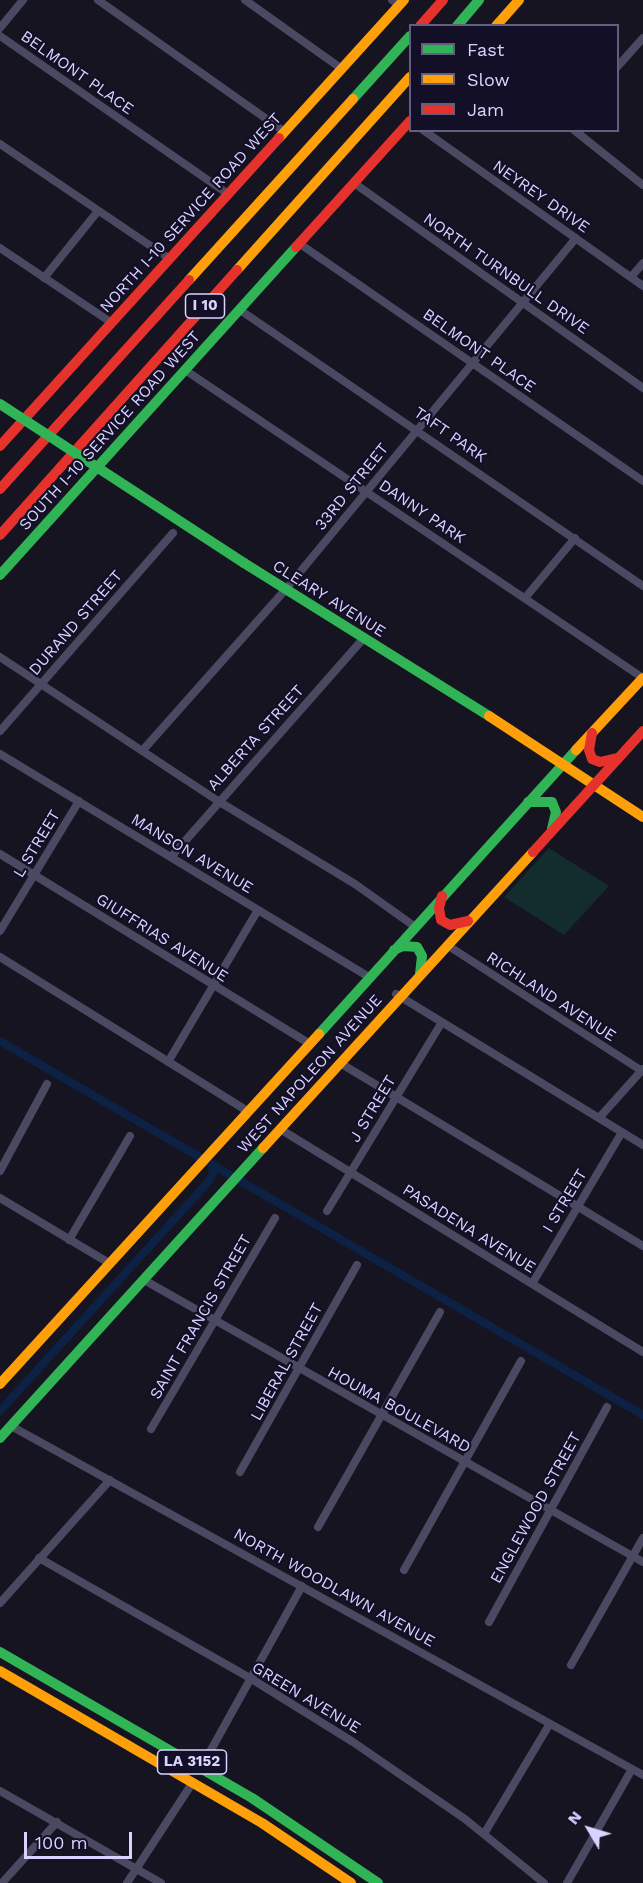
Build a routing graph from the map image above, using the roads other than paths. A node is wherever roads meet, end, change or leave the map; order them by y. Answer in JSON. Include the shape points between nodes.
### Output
{"nodes":[{"id":1,"x":23,"y":0,"type":"edge"},
{"id":2,"x":98,"y":0,"type":"edge"},
{"id":3,"x":245,"y":0,"type":"edge"},
{"id":4,"x":443,"y":0,"type":"edge"},
{"id":5,"x":479,"y":0,"type":"edge"},
{"id":6,"x":519,"y":0,"type":"edge"},
{"id":7,"x":398,"y":2,"type":"edge"},
{"id":8,"x":422,"y":24,"type":"edge"},
{"id":9,"x":459,"y":24,"type":"edge"},
{"id":10,"x":498,"y":24,"type":"edge"},
{"id":11,"x":0,"y":28,"type":"edge"},
{"id":12,"x":0,"y":36,"type":"edge"},
{"id":13,"x":409,"y":38,"type":"edge"},
{"id":14,"x":643,"y":38,"type":"edge"},
{"id":15,"x":619,"y":65,"type":"edge"},
{"id":16,"x":342,"y":69,"type":"junction"},
{"id":17,"x":409,"y":79,"type":"edge"},
{"id":18,"x":409,"y":123,"type":"edge"},
{"id":19,"x":285,"y":132,"type":"junction"},
{"id":20,"x":426,"y":132,"type":"edge"},
{"id":21,"x":577,"y":132,"type":"edge"},
{"id":22,"x":0,"y":144,"type":"edge"},
{"id":23,"x":354,"y":183,"type":"junction"},
{"id":24,"x":643,"y":185,"type":"edge"},
{"id":25,"x":228,"y":194,"type":"junction"},
{"id":26,"x":98,"y":211,"type":"junction"},
{"id":27,"x":576,"y":237,"type":"junction"},
{"id":28,"x":300,"y":244,"type":"junction"},
{"id":29,"x":0,"y":248,"type":"edge"},
{"id":30,"x":170,"y":259,"type":"junction"},
{"id":31,"x":643,"y":263,"type":"edge"},
{"id":32,"x":631,"y":277,"type":"junction"},
{"id":33,"x":44,"y":278,"type":"junction"},
{"id":34,"x":643,"y":286,"type":"edge"},
{"id":35,"x":523,"y":302,"type":"junction"},
{"id":36,"x":240,"y":310,"type":"junction"},
{"id":37,"x":112,"y":323,"type":"junction"},
{"id":38,"x":472,"y":363,"type":"junction"},
{"id":39,"x":185,"y":370,"type":"junction"},
{"id":40,"x":643,"y":388,"type":"edge"},
{"id":41,"x":0,"y":404,"type":"edge"},
{"id":42,"x":417,"y":429,"type":"junction"},
{"id":43,"x":0,"y":446,"type":"edge"},
{"id":44,"x":643,"y":481,"type":"edge"},
{"id":45,"x":0,"y":489,"type":"edge"},
{"id":46,"x":366,"y":491,"type":"junction"},
{"id":47,"x":173,"y":533,"type":"dead end"},
{"id":48,"x":0,"y":535,"type":"edge"},
{"id":49,"x":575,"y":538,"type":"junction"},
{"id":50,"x":0,"y":575,"type":"edge"},
{"id":51,"x":643,"y":586,"type":"edge"},
{"id":52,"x":286,"y":589,"type":"junction"},
{"id":53,"x":525,"y":598,"type":"junction"},
{"id":54,"x":363,"y":639,"type":"junction"},
{"id":55,"x":0,"y":657,"type":"edge"},
{"id":56,"x":643,"y":678,"type":"edge"},
{"id":57,"x":41,"y":683,"type":"junction"},
{"id":58,"x":0,"y":731,"type":"edge"},
{"id":59,"x":643,"y":731,"type":"edge"},
{"id":60,"x":592,"y":733,"type":"junction"},
{"id":61,"x":143,"y":750,"type":"junction"},
{"id":62,"x":0,"y":754,"type":"edge"},
{"id":63,"x":620,"y":757,"type":"junction"},
{"id":64,"x":562,"y":765,"type":"junction"},
{"id":65,"x":594,"y":785,"type":"junction"},
{"id":66,"x":79,"y":801,"type":"junction"},
{"id":67,"x":218,"y":801,"type":"junction"},
{"id":68,"x":528,"y":802,"type":"junction"},
{"id":69,"x":643,"y":817,"type":"edge"},
{"id":70,"x":552,"y":829,"type":"junction"},
{"id":71,"x":0,"y":855,"type":"edge"},
{"id":72,"x":171,"y":857,"type":"junction"},
{"id":73,"x":34,"y":875,"type":"junction"},
{"id":74,"x":442,"y":896,"type":"junction"},
{"id":75,"x":258,"y":910,"type":"junction"},
{"id":76,"x":468,"y":921,"type":"junction"},
{"id":77,"x":414,"y":926,"type":"junction"},
{"id":78,"x":0,"y":931,"type":"edge"},
{"id":79,"x":447,"y":945,"type":"junction"},
{"id":80,"x":391,"y":952,"type":"junction"},
{"id":81,"x":0,"y":957,"type":"edge"},
{"id":82,"x":420,"y":974,"type":"junction"},
{"id":83,"x":369,"y":977,"type":"junction"},
{"id":84,"x":213,"y":986,"type":"junction"},
{"id":85,"x":398,"y":995,"type":"junction"},
{"id":86,"x":442,"y":1022,"type":"junction"},
{"id":87,"x":310,"y":1044,"type":"junction"},
{"id":88,"x":168,"y":1062,"type":"junction"},
{"id":89,"x":340,"y":1063,"type":"junction"},
{"id":90,"x":642,"y":1070,"type":"edge"},
{"id":91,"x":47,"y":1084,"type":"dead end"},
{"id":92,"x":396,"y":1097,"type":"junction"},
{"id":93,"x":249,"y":1112,"type":"junction"},
{"id":94,"x":599,"y":1118,"type":"junction"},
{"id":95,"x":280,"y":1129,"type":"junction"},
{"id":96,"x":622,"y":1132,"type":"junction"},
{"id":97,"x":130,"y":1136,"type":"dead end"},
{"id":98,"x":643,"y":1145,"type":"edge"},
{"id":99,"x":0,"y":1171,"type":"edge"},
{"id":100,"x":351,"y":1172,"type":"junction"},
{"id":101,"x":0,"y":1198,"type":"edge"},
{"id":102,"x":578,"y":1206,"type":"junction"},
{"id":103,"x":327,"y":1211,"type":"dead end"},
{"id":104,"x":275,"y":1218,"type":"dead end"},
{"id":105,"x":69,"y":1240,"type":"junction"},
{"id":106,"x":643,"y":1246,"type":"edge"},
{"id":107,"x":109,"y":1263,"type":"junction"},
{"id":108,"x":357,"y":1264,"type":"dead end"},
{"id":109,"x":144,"y":1280,"type":"junction"},
{"id":110,"x":532,"y":1284,"type":"junction"},
{"id":111,"x":440,"y":1312,"type":"dead end"},
{"id":112,"x":214,"y":1321,"type":"junction"},
{"id":113,"x":643,"y":1352,"type":"edge"},
{"id":114,"x":521,"y":1361,"type":"dead end"},
{"id":115,"x":298,"y":1369,"type":"junction"},
{"id":116,"x":0,"y":1384,"type":"edge"},
{"id":117,"x":607,"y":1407,"type":"dead end"},
{"id":118,"x":381,"y":1416,"type":"junction"},
{"id":119,"x":11,"y":1426,"type":"junction"},
{"id":120,"x":151,"y":1429,"type":"dead end"},
{"id":121,"x":0,"y":1438,"type":"edge"},
{"id":122,"x":464,"y":1462,"type":"junction"},
{"id":123,"x":240,"y":1472,"type":"dead end"},
{"id":124,"x":110,"y":1480,"type":"junction"},
{"id":125,"x":550,"y":1510,"type":"junction"},
{"id":126,"x":318,"y":1527,"type":"dead end"},
{"id":127,"x":643,"y":1538,"type":"edge"},
{"id":128,"x":633,"y":1556,"type":"junction"},
{"id":129,"x":39,"y":1558,"type":"junction"},
{"id":130,"x":643,"y":1562,"type":"edge"},
{"id":131,"x":404,"y":1570,"type":"dead end"},
{"id":132,"x":302,"y":1586,"type":"junction"},
{"id":133,"x":0,"y":1603,"type":"edge"},
{"id":134,"x":489,"y":1623,"type":"dead end"},
{"id":135,"x":0,"y":1652,"type":"edge"},
{"id":136,"x":571,"y":1665,"type":"dead end"},
{"id":137,"x":0,"y":1671,"type":"edge"},
{"id":138,"x":250,"y":1678,"type":"junction"},
{"id":139,"x":549,"y":1725,"type":"junction"},
{"id":140,"x":164,"y":1766,"type":"junction"},
{"id":141,"x":201,"y":1768,"type":"junction"},
{"id":142,"x":632,"y":1769,"type":"junction"},
{"id":143,"x":643,"y":1775,"type":"edge"},
{"id":144,"x":193,"y":1782,"type":"junction"},
{"id":145,"x":230,"y":1784,"type":"junction"},
{"id":146,"x":0,"y":1791,"type":"edge"},
{"id":147,"x":57,"y":1822,"type":"junction"},
{"id":148,"x":484,"y":1834,"type":"junction"},
{"id":149,"x":138,"y":1869,"type":"junction"},
{"id":150,"x":2,"y":1883,"type":"edge"},
{"id":151,"x":127,"y":1883,"type":"edge"},
{"id":152,"x":160,"y":1883,"type":"edge"},
{"id":153,"x":351,"y":1883,"type":"edge"},
{"id":154,"x":378,"y":1883,"type":"edge"},
{"id":155,"x":544,"y":1883,"type":"edge"},
{"id":156,"x":567,"y":1883,"type":"edge"}],
"edges":[{"from":1,"to":11,"type":"street"},
{"from":2,"to":19,"type":"street"},
{"from":3,"to":16,"type":"street"},
{"from":4,"to":8,"type":"main road"},
{"from":5,"to":9,"type":"main road"},
{"from":6,"to":10,"type":"main road"},
{"from":7,"to":16,"type":"main road","name":"NORTH I-10 SERVICE ROAD WEST"},
{"from":12,"to":25,"type":"street","name":"BELMONT PLACE"},
{"from":13,"to":45,"type":"main road","number":"I 10"},
{"from":14,"to":15,"type":"street"},
{"from":16,"to":19,"type":"main road","name":"NORTH I-10 SERVICE ROAD WEST"},
{"from":17,"to":48,"type":"main road","number":"I 10"},
{"from":18,"to":23,"type":"main road","name":"SOUTH I-10 SERVICE ROAD WEST"},
{"from":19,"to":25,"type":"main road","name":"NORTH I-10 SERVICE ROAD WEST"},
{"from":20,"to":27,"type":"street","name":"NEYREY DRIVE"},
{"from":21,"to":24,"type":"street"},
{"from":22,"to":26,"type":"street"},
{"from":23,"to":28,"type":"main road","name":"SOUTH I-10 SERVICE ROAD WEST"},
{"from":23,"to":35,"type":"street","name":"NORTH TURNBULL DRIVE"},
{"from":25,"to":30,"type":"main road","name":"NORTH I-10 SERVICE ROAD WEST"},
{"from":26,"to":30,"type":"street"},
{"from":26,"to":33,"type":"street"},
{"from":27,"to":32,"type":"street","name":"NEYREY DRIVE"},
{"from":27,"to":35,"type":"street","name":"33RD STREET"},
{"from":28,"to":36,"type":"main road","name":"SOUTH I-10 SERVICE ROAD WEST"},
{"from":28,"to":38,"type":"street","name":"BELMONT PLACE"},
{"from":29,"to":33,"type":"street"},
{"from":30,"to":37,"type":"main road","name":"NORTH I-10 SERVICE ROAD WEST"},
{"from":31,"to":32,"type":"street"},
{"from":32,"to":34,"type":"street","name":"NEYREY DRIVE"},
{"from":33,"to":37,"type":"street"},
{"from":35,"to":38,"type":"street","name":"33RD STREET"},
{"from":35,"to":40,"type":"street","name":"NORTH TURNBULL DRIVE"},
{"from":36,"to":39,"type":"main road","name":"SOUTH I-10 SERVICE ROAD WEST"},
{"from":36,"to":42,"type":"street","name":"TAFT PARK"},
{"from":37,"to":43,"type":"main road","name":"NORTH I-10 SERVICE ROAD WEST"},
{"from":38,"to":42,"type":"street","name":"33RD STREET"},
{"from":38,"to":44,"type":"street","name":"BELMONT PLACE"},
{"from":39,"to":46,"type":"street","name":"DANNY PARK"},
{"from":39,"to":50,"type":"main road","name":"SOUTH I-10 SERVICE ROAD WEST"},
{"from":41,"to":52,"type":"main road","name":"CLEARY AVENUE","bridge":true},
{"from":42,"to":46,"type":"street","name":"33RD STREET"},
{"from":42,"to":49,"type":"street","name":"TAFT PARK"},
{"from":46,"to":52,"type":"street","name":"33RD STREET"},
{"from":46,"to":53,"type":"street","name":"DANNY PARK"},
{"from":47,"to":57,"type":"street","name":"DURAND STREET"},
{"from":49,"to":51,"type":"street","name":"TAFT PARK"},
{"from":49,"to":53,"type":"street"},
{"from":52,"to":54,"type":"main road","name":"CLEARY AVENUE"},
{"from":52,"to":61,"type":"street","name":"33RD STREET"},
{"from":53,"to":56,"type":"street","name":"DANNY PARK"},
{"from":54,"to":64,"type":"main road","name":"CLEARY AVENUE"},
{"from":54,"to":67,"type":"street","name":"ALBERTA STREET"},
{"from":55,"to":57,"type":"street"},
{"from":56,"to":60,"type":"main road","name":"WEST NAPOLEON AVENUE"},
{"from":57,"to":58,"type":"street","name":"DURAND STREET"},
{"from":57,"to":61,"type":"street"},
{"from":59,"to":63,"type":"main road","name":"WEST NAPOLEON AVENUE"},
{"from":60,"to":63,"type":"main road","via":[[592,759],[600,762]]},
{"from":60,"to":64,"type":"main road","name":"WEST NAPOLEON AVENUE"},
{"from":61,"to":67,"type":"street"},
{"from":62,"to":66,"type":"street","name":"MANSON AVENUE"},
{"from":63,"to":65,"type":"main road","name":"WEST NAPOLEON AVENUE"},
{"from":64,"to":65,"type":"main road","name":"CLEARY AVENUE"},
{"from":64,"to":68,"type":"main road","name":"WEST NAPOLEON AVENUE"},
{"from":65,"to":69,"type":"main road","name":"CLEARY AVENUE"},
{"from":65,"to":70,"type":"main road","name":"WEST NAPOLEON AVENUE"},
{"from":66,"to":72,"type":"street","name":"MANSON AVENUE"},
{"from":66,"to":73,"type":"street","name":"L STREET"},
{"from":67,"to":72,"type":"street","name":"ALBERTA STREET"},
{"from":67,"to":77,"type":"street"},
{"from":68,"to":70,"type":"main road","via":[[552,802],[556,812]]},
{"from":68,"to":74,"type":"main road","name":"WEST NAPOLEON AVENUE"},
{"from":70,"to":76,"type":"main road","name":"WEST NAPOLEON AVENUE"},
{"from":71,"to":73,"type":"street","name":"GIUFFRIAS AVENUE"},
{"from":72,"to":75,"type":"street","name":"MANSON AVENUE"},
{"from":73,"to":78,"type":"street","name":"L STREET"},
{"from":73,"to":84,"type":"street","name":"GIUFFRIAS AVENUE"},
{"from":74,"to":76,"type":"main road","via":[[441,920],[450,925]]},
{"from":74,"to":77,"type":"main road","name":"WEST NAPOLEON AVENUE"},
{"from":75,"to":83,"type":"street","name":"MANSON AVENUE"},
{"from":75,"to":84,"type":"street"},
{"from":76,"to":79,"type":"main road","name":"WEST NAPOLEON AVENUE"},
{"from":77,"to":80,"type":"main road","name":"WEST NAPOLEON AVENUE"},
{"from":79,"to":82,"type":"main road","name":"WEST NAPOLEON AVENUE"},
{"from":79,"to":90,"type":"street","name":"RICHLAND AVENUE"},
{"from":80,"to":82,"type":"main road","via":[[403,946],[417,947],[422,956]]},
{"from":80,"to":83,"type":"main road","name":"WEST NAPOLEON AVENUE"},
{"from":81,"to":88,"type":"street"},
{"from":82,"to":85,"type":"main road","name":"WEST NAPOLEON AVENUE"},
{"from":83,"to":87,"type":"main road","name":"WEST NAPOLEON AVENUE"},
{"from":84,"to":87,"type":"street","name":"GIUFFRIAS AVENUE"},
{"from":84,"to":88,"type":"street"},
{"from":85,"to":86,"type":"street"},
{"from":85,"to":89,"type":"main road","name":"WEST NAPOLEON AVENUE"},
{"from":86,"to":92,"type":"street","name":"J STREET"},
{"from":86,"to":94,"type":"street"},
{"from":87,"to":93,"type":"main road","name":"WEST NAPOLEON AVENUE"},
{"from":88,"to":93,"type":"street"},
{"from":89,"to":92,"type":"street"},
{"from":89,"to":95,"type":"main road","name":"WEST NAPOLEON AVENUE"},
{"from":90,"to":94,"type":"street"},
{"from":91,"to":99,"type":"street"},
{"from":92,"to":100,"type":"street","name":"J STREET"},
{"from":92,"to":102,"type":"street"},
{"from":93,"to":107,"type":"main road","name":"WEST NAPOLEON AVENUE"},
{"from":94,"to":96,"type":"street"},
{"from":95,"to":100,"type":"street","name":"PASADENA AVENUE"},
{"from":95,"to":109,"type":"main road","name":"WEST NAPOLEON AVENUE"},
{"from":96,"to":98,"type":"street"},
{"from":96,"to":102,"type":"street","name":"I STREET"},
{"from":97,"to":105,"type":"street"},
{"from":100,"to":103,"type":"street","name":"J STREET"},
{"from":100,"to":110,"type":"street","name":"PASADENA AVENUE"},
{"from":101,"to":105,"type":"street"},
{"from":102,"to":106,"type":"street"},
{"from":102,"to":110,"type":"street","name":"I STREET"},
{"from":104,"to":112,"type":"street","name":"SAINT FRANCIS STREET"},
{"from":105,"to":107,"type":"street"},
{"from":107,"to":116,"type":"main road","name":"WEST NAPOLEON AVENUE"},
{"from":108,"to":115,"type":"street","name":"LIBERAL STREET"},
{"from":109,"to":112,"type":"street","name":"HOUMA BOULEVARD"},
{"from":109,"to":119,"type":"main road","name":"WEST NAPOLEON AVENUE"},
{"from":110,"to":113,"type":"street","name":"PASADENA AVENUE"},
{"from":111,"to":118,"type":"street"},
{"from":112,"to":115,"type":"street","name":"HOUMA BOULEVARD"},
{"from":112,"to":120,"type":"street","name":"SAINT FRANCIS STREET"},
{"from":114,"to":122,"type":"street"},
{"from":115,"to":118,"type":"street","name":"HOUMA BOULEVARD"},
{"from":115,"to":123,"type":"street","name":"LIBERAL STREET"},
{"from":117,"to":125,"type":"street","name":"ENGLEWOOD STREET"},
{"from":118,"to":122,"type":"street","name":"HOUMA BOULEVARD"},
{"from":118,"to":126,"type":"street"},
{"from":119,"to":121,"type":"main road","name":"WEST NAPOLEON AVENUE"},
{"from":119,"to":124,"type":"street","name":"NORTH WOODLAWN AVENUE"},
{"from":122,"to":125,"type":"street","name":"HOUMA BOULEVARD"},
{"from":122,"to":131,"type":"street"},
{"from":124,"to":129,"type":"street"},
{"from":124,"to":132,"type":"street","name":"NORTH WOODLAWN AVENUE"},
{"from":125,"to":128,"type":"street","name":"HOUMA BOULEVARD"},
{"from":125,"to":134,"type":"street","name":"ENGLEWOOD STREET"},
{"from":127,"to":128,"type":"street"},
{"from":128,"to":130,"type":"street","name":"HOUMA BOULEVARD"},
{"from":128,"to":136,"type":"street"},
{"from":129,"to":133,"type":"street"},
{"from":129,"to":138,"type":"street","name":"GREEN AVENUE"},
{"from":132,"to":138,"type":"street"},
{"from":132,"to":139,"type":"street","name":"NORTH WOODLAWN AVENUE"},
{"from":135,"to":141,"type":"main road","number":"LA 3152"},
{"from":137,"to":140,"type":"main road","number":"LA 3152"},
{"from":138,"to":141,"type":"street"},
{"from":138,"to":148,"type":"street","name":"GREEN AVENUE","via":[[353,1742]]},
{"from":139,"to":142,"type":"street","name":"NORTH WOODLAWN AVENUE"},
{"from":139,"to":148,"type":"street"},
{"from":140,"to":141,"type":"main road","via":[[171,1763],[193,1773]]},
{"from":140,"to":144,"type":"main road","number":"LA 3152"},
{"from":141,"to":145,"type":"main road","number":"LA 3152"},
{"from":142,"to":143,"type":"street","name":"NORTH WOODLAWN AVENUE"},
{"from":142,"to":156,"type":"street"},
{"from":144,"to":145,"type":"main road","via":[[200,1777],[221,1788]]},
{"from":144,"to":149,"type":"street"},
{"from":144,"to":153,"type":"main road","number":"LA 3152"},
{"from":145,"to":154,"type":"main road","number":"LA 3152"},
{"from":146,"to":147,"type":"street"},
{"from":147,"to":149,"type":"street"},
{"from":147,"to":150,"type":"street"},
{"from":148,"to":155,"type":"street","name":"GREEN AVENUE"},
{"from":149,"to":151,"type":"street"},
{"from":149,"to":152,"type":"street"}]}
